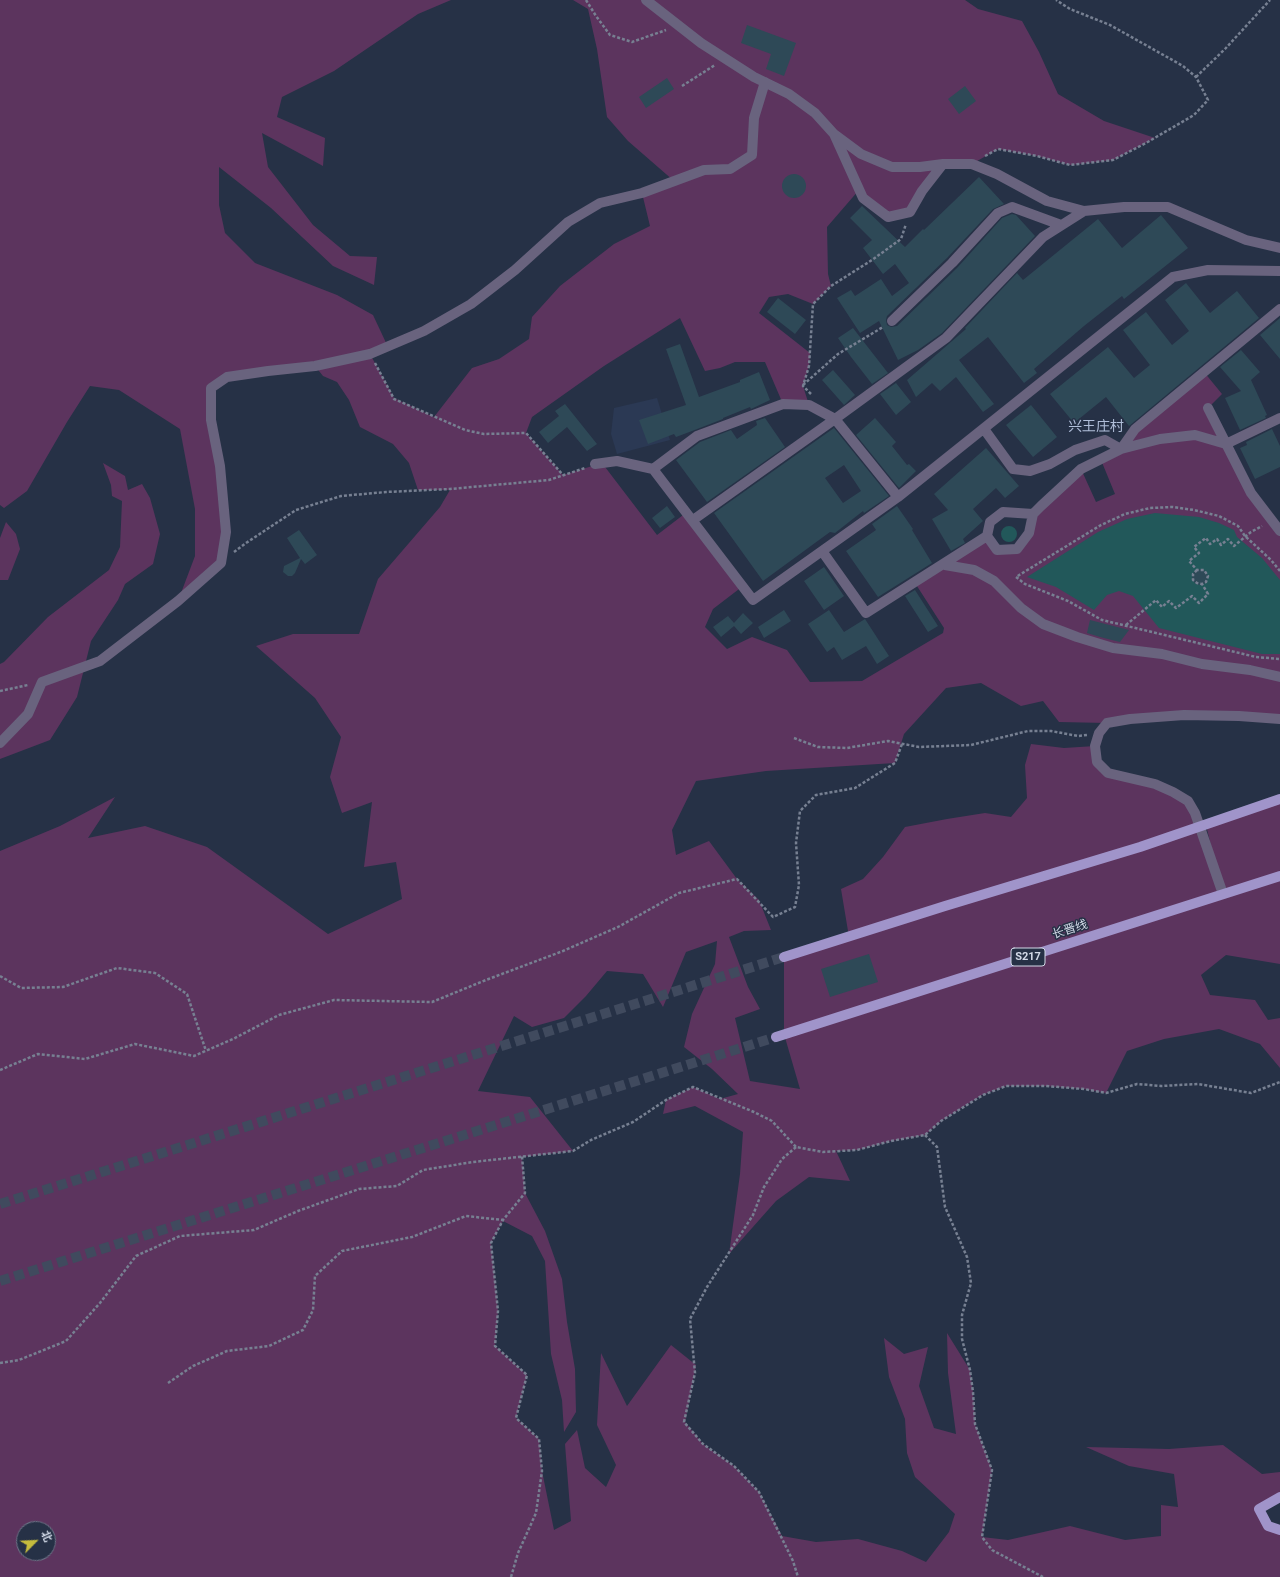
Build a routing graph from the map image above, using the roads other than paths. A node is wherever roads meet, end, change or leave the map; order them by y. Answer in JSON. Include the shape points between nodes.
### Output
{"nodes":[{"id":1,"x":646,"y":0,"type":"edge"},
{"id":2,"x":765,"y":82,"type":"junction"},
{"id":3,"x":834,"y":134,"type":"junction"},
{"id":4,"x":943,"y":164,"type":"junction"},
{"id":5,"x":1084,"y":211,"type":"junction"},
{"id":6,"x":1061,"y":225,"type":"junction"},
{"id":7,"x":1280,"y":248,"type":"edge"},
{"id":8,"x":1280,"y":271,"type":"edge"},
{"id":9,"x":1280,"y":309,"type":"edge"},
{"id":10,"x":892,"y":321,"type":"road end"},
{"id":11,"x":1208,"y":408,"type":"dead end"},
{"id":12,"x":1280,"y":418,"type":"edge"},
{"id":13,"x":835,"y":419,"type":"junction"},
{"id":14,"x":984,"y":429,"type":"junction"},
{"id":15,"x":1226,"y":444,"type":"junction"},
{"id":16,"x":1121,"y":449,"type":"junction"},
{"id":17,"x":595,"y":464,"type":"road end"},
{"id":18,"x":653,"y":469,"type":"junction"},
{"id":19,"x":898,"y":497,"type":"junction"},
{"id":20,"x":1033,"y":514,"type":"junction"},
{"id":21,"x":1277,"y":519,"type":"edge"},
{"id":22,"x":693,"y":520,"type":"junction"},
{"id":23,"x":1280,"y":530,"type":"edge"},
{"id":24,"x":987,"y":536,"type":"junction"},
{"id":25,"x":822,"y":551,"type":"junction"},
{"id":26,"x":944,"y":565,"type":"junction"},
{"id":27,"x":1280,"y":677,"type":"edge"},
{"id":28,"x":1280,"y":719,"type":"edge"},
{"id":29,"x":0,"y":743,"type":"edge"},
{"id":30,"x":1280,"y":799,"type":"edge"},
{"id":31,"x":1200,"y":827,"type":"junction"},
{"id":32,"x":1280,"y":876,"type":"edge"},
{"id":33,"x":1223,"y":894,"type":"junction"},
{"id":34,"x":784,"y":957,"type":"tunnel mouth"},
{"id":35,"x":776,"y":1037,"type":"tunnel mouth"},
{"id":36,"x":1280,"y":1497,"type":"edge"},
{"id":37,"x":1280,"y":1530,"type":"edge"}],
"edges":[{"from":1,"to":2,"type":"street","via":[[700,43]]},
{"from":2,"to":3,"type":"street","via":[[789,94],[815,113]]},
{"from":2,"to":29,"type":"street","via":[[754,118],[752,155],[730,170],[704,170],[642,193],[600,203],[568,222],[515,270],[472,304],[424,331],[370,354],[316,366],[227,377],[211,388],[211,420],[220,466],[226,532],[221,563],[100,661],[42,682],[28,714]]},
{"from":3,"to":4,"type":"street","via":[[861,154],[892,167]]},
{"from":3,"to":4,"type":"street","via":[[863,198],[888,217],[910,212],[922,191]]},
{"from":4,"to":5,"type":"street","via":[[972,164],[997,174],[1046,201]]},
{"from":5,"to":6,"type":"street"},
{"from":5,"to":7,"type":"street","via":[[1124,206],[1168,207],[1246,240]]},
{"from":6,"to":10,"type":"street","via":[[1012,207],[998,213],[952,263]]},
{"from":6,"to":13,"type":"street","via":[[1043,237],[946,338]]},
{"from":8,"to":14,"type":"street","via":[[1208,270],[1173,278]]},
{"from":9,"to":16,"type":"street","via":[[1134,429]]},
{"from":11,"to":15,"type":"street"},
{"from":12,"to":15,"type":"street"},
{"from":13,"to":18,"type":"street","via":[[809,405],[783,404],[697,436]]},
{"from":13,"to":19,"type":"street"},
{"from":13,"to":22,"type":"street"},
{"from":14,"to":16,"type":"street","via":[[1013,469],[1030,471],[1104,440]]},
{"from":14,"to":19,"type":"street"},
{"from":15,"to":16,"type":"street","via":[[1194,435],[1160,439]]},
{"from":15,"to":21,"type":"street","via":[[1251,493]]},
{"from":16,"to":20,"type":"street","via":[[1082,468]]},
{"from":17,"to":18,"type":"street","via":[[617,461]]},
{"from":18,"to":22,"type":"street"},
{"from":19,"to":25,"type":"street"},
{"from":20,"to":24,"type":"street","via":[[1003,512],[990,522]]},
{"from":20,"to":24,"type":"street","via":[[1029,533],[1017,549],[997,550]]},
{"from":21,"to":23,"type":"street"},
{"from":22,"to":25,"type":"street","via":[[753,600]]},
{"from":24,"to":26,"type":"street"},
{"from":25,"to":26,"type":"street","via":[[866,613]]},
{"from":26,"to":27,"type":"street","via":[[974,570],[994,581],[1021,608],[1043,624],[1077,637],[1113,648],[1162,654],[1202,664]]},
{"from":28,"to":31,"type":"street","via":[[1239,716],[1130,719],[1107,723],[1099,733],[1095,746],[1097,762],[1108,773],[1155,784],[1173,792],[1188,801]]},
{"from":30,"to":31,"type":"main road"},
{"from":31,"to":33,"type":"street"},
{"from":31,"to":34,"type":"main road"},
{"from":32,"to":33,"type":"main road","name":"长晋线","number":"S217"},
{"from":33,"to":35,"type":"main road","name":"长晋线","number":"S217"},
{"from":36,"to":37,"type":"main road","via":[[1259,1509],[1268,1526]]}]}
